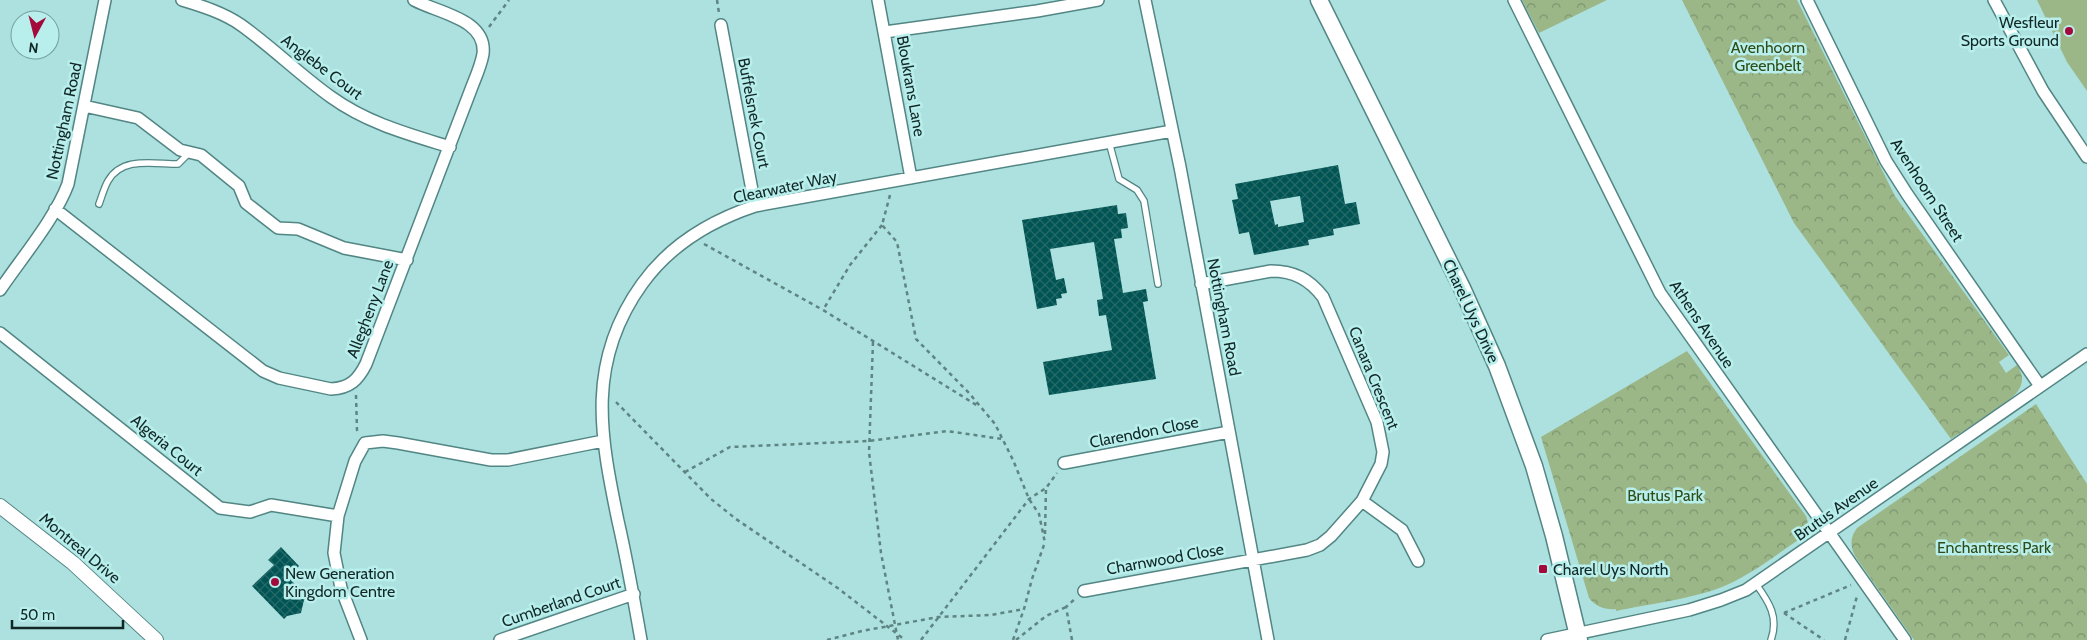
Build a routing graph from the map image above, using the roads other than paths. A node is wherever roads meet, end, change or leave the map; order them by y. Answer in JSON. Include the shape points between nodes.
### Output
{"nodes":[{"id":1,"x":105,"y":0,"type":"edge"},
{"id":2,"x":182,"y":0,"type":"edge"},
{"id":3,"x":414,"y":0,"type":"edge"},
{"id":4,"x":878,"y":0,"type":"edge"},
{"id":5,"x":1098,"y":0,"type":"edge"},
{"id":6,"x":1145,"y":0,"type":"edge"},
{"id":7,"x":1319,"y":0,"type":"edge"},
{"id":8,"x":1514,"y":0,"type":"edge"},
{"id":9,"x":1807,"y":0,"type":"edge"},
{"id":10,"x":1994,"y":0,"type":"edge"},
{"id":11,"x":721,"y":25,"type":"dead end"},
{"id":12,"x":885,"y":32,"type":"junction"},
{"id":13,"x":84,"y":106,"type":"junction"},
{"id":14,"x":1172,"y":131,"type":"junction"},
{"id":15,"x":1110,"y":142,"type":"junction"},
{"id":16,"x":450,"y":147,"type":"junction"},
{"id":17,"x":189,"y":153,"type":"junction"},
{"id":18,"x":2087,"y":157,"type":"edge"},
{"id":19,"x":911,"y":178,"type":"junction"},
{"id":20,"x":99,"y":204,"type":"dead end"},
{"id":21,"x":756,"y":206,"type":"junction"},
{"id":22,"x":55,"y":209,"type":"junction"},
{"id":23,"x":406,"y":260,"type":"junction"},
{"id":24,"x":1158,"y":284,"type":"dead end"},
{"id":25,"x":1201,"y":284,"type":"junction"},
{"id":26,"x":0,"y":290,"type":"edge"},
{"id":27,"x":0,"y":333,"type":"edge"},
{"id":28,"x":2087,"y":354,"type":"edge"},
{"id":29,"x":2040,"y":386,"type":"junction"},
{"id":30,"x":1229,"y":432,"type":"junction"},
{"id":31,"x":603,"y":441,"type":"junction"},
{"id":32,"x":1064,"y":463,"type":"road end"},
{"id":33,"x":1362,"y":501,"type":"junction"},
{"id":34,"x":0,"y":506,"type":"edge"},
{"id":35,"x":338,"y":516,"type":"junction"},
{"id":36,"x":1829,"y":533,"type":"junction"},
{"id":37,"x":1253,"y":560,"type":"junction"},
{"id":38,"x":1418,"y":561,"type":"dead end"},
{"id":39,"x":1756,"y":584,"type":"junction"},
{"id":40,"x":1084,"y":591,"type":"road end"},
{"id":41,"x":634,"y":594,"type":"junction"},
{"id":42,"x":1578,"y":637,"type":"edge"},
{"id":43,"x":156,"y":640,"type":"edge"},
{"id":44,"x":361,"y":640,"type":"edge"},
{"id":45,"x":500,"y":640,"type":"edge"},
{"id":46,"x":640,"y":640,"type":"edge"},
{"id":47,"x":1268,"y":640,"type":"edge"},
{"id":48,"x":1547,"y":640,"type":"edge"},
{"id":49,"x":1771,"y":640,"type":"edge"},
{"id":50,"x":1905,"y":640,"type":"edge"}],
"edges":[{"from":1,"to":13,"type":"street","name":"Nottingham Road"},
{"from":2,"to":16,"type":"street","name":"Anglebe Court","via":[[208,8],[240,24],[331,97],[358,114],[381,125]]},
{"from":3,"to":16,"type":"street","name":"Allegheny Lane","via":[[467,24],[481,39],[481,62]]},
{"from":4,"to":12,"type":"street","name":"Bloukrans Lane"},
{"from":5,"to":12,"type":"street"},
{"from":6,"to":14,"type":"street","name":"Nottingham Road"},
{"from":7,"to":42,"type":"main road","name":"Charel Uys Drive","via":[[1462,288],[1497,366],[1534,466]]},
{"from":8,"to":36,"type":"street","name":"Athens Avenue","via":[[1660,293]]},
{"from":9,"to":29,"type":"street","name":"Avenhoorn Street","via":[[1886,161]]},
{"from":10,"to":18,"type":"street","via":[[2038,82]]},
{"from":11,"to":21,"type":"street","name":"Buffelsnek Court"},
{"from":12,"to":19,"type":"street","name":"Bloukrans Lane"},
{"from":13,"to":17,"type":"street","via":[[138,118],[180,150]]},
{"from":13,"to":22,"type":"street","name":"Nottingham Road","via":[[71,176]]},
{"from":14,"to":15,"type":"street","name":"Clearwater Way"},
{"from":14,"to":25,"type":"street","name":"Nottingham Road"},
{"from":15,"to":19,"type":"street","name":"Clearwater Way"},
{"from":15,"to":24,"type":"lane","via":[[1119,179],[1136,190],[1144,201]]},
{"from":16,"to":23,"type":"street","name":"Allegheny Lane"},
{"from":17,"to":20,"type":"lane","via":[[178,164],[139,163],[122,168],[108,181]]},
{"from":17,"to":23,"type":"street","via":[[200,155],[239,186],[246,203],[278,228],[298,229],[344,248]]},
{"from":19,"to":21,"type":"street","name":"Clearwater Way"},
{"from":21,"to":31,"type":"street","name":"Clearwater Way","via":[[721,219],[676,248],[627,304],[608,351],[602,388]]},
{"from":22,"to":23,"type":"street","name":"Allegheny Lane","via":[[263,371],[279,378],[331,389],[352,384],[361,375]]},
{"from":22,"to":26,"type":"street","name":"Nottingham Road"},
{"from":25,"to":30,"type":"street","name":"Nottingham Road"},
{"from":25,"to":33,"type":"street","name":"Canara Crescent","via":[[1281,271],[1300,276],[1323,297],[1381,437],[1381,464]]},
{"from":27,"to":35,"type":"street","name":"Algeria Court","via":[[220,508],[250,512],[271,505]]},
{"from":28,"to":29,"type":"street","name":"Brutus Avenue"},
{"from":29,"to":36,"type":"street","name":"Brutus Avenue"},
{"from":30,"to":32,"type":"street","name":"Clarendon Close"},
{"from":30,"to":37,"type":"street","name":"Nottingham Road"},
{"from":31,"to":35,"type":"street","via":[[508,460],[491,460],[383,441],[366,443],[354,461]]},
{"from":31,"to":41,"type":"street","name":"Clearwater Way"},
{"from":33,"to":37,"type":"street","name":"Canara Crescent","via":[[1320,545]]},
{"from":33,"to":38,"type":"street","via":[[1402,530]]},
{"from":34,"to":43,"type":"street","name":"Montreal Drive","via":[[73,563]]},
{"from":35,"to":44,"type":"street","via":[[334,553],[338,575]]},
{"from":36,"to":39,"type":"street","name":"Brutus Avenue"},
{"from":36,"to":50,"type":"street","name":"Athens Avenue"},
{"from":37,"to":40,"type":"street","name":"Charnwood Close"},
{"from":37,"to":47,"type":"street","name":"Nottingham Road"},
{"from":39,"to":42,"type":"street","name":"Brutus Avenue","via":[[1730,597],[1689,610]]},
{"from":39,"to":49,"type":"lane","via":[[1768,601],[1774,618]]},
{"from":41,"to":45,"type":"street","name":"Cumberland Court"},
{"from":41,"to":46,"type":"street","name":"Clearwater Way"},
{"from":42,"to":48,"type":"street","name":"Brutus Avenue"}]}
